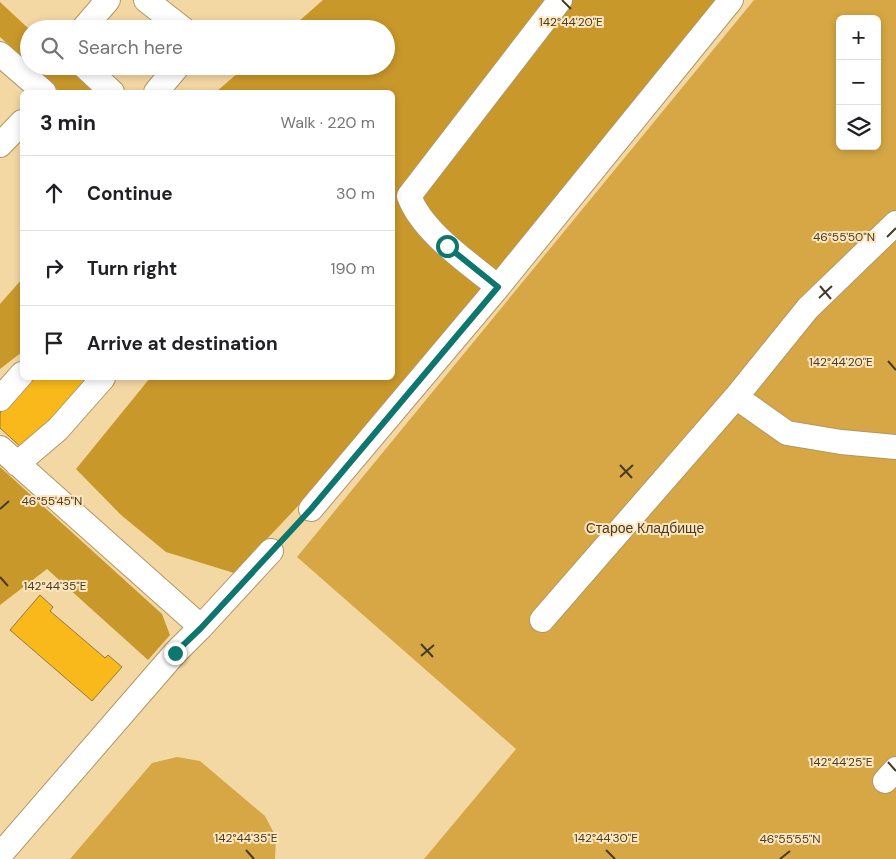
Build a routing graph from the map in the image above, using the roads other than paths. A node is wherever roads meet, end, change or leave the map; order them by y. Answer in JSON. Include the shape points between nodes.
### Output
{"nodes":[{"id":1,"x":108,"y":0,"type":"edge"},
{"id":2,"x":560,"y":0,"type":"edge"},
{"id":3,"x":732,"y":0,"type":"edge"},
{"id":4,"x":153,"y":2,"type":"edge"},
{"id":5,"x":91,"y":20,"type":"edge"},
{"id":6,"x":173,"y":20,"type":"edge"},
{"id":7,"x":0,"y":54,"type":"edge"},
{"id":8,"x":20,"y":71,"type":"edge"},
{"id":9,"x":24,"y":75,"type":"edge"},
{"id":10,"x":94,"y":75,"type":"edge"},
{"id":11,"x":170,"y":75,"type":"edge"},
{"id":12,"x":42,"y":90,"type":"edge"},
{"id":13,"x":110,"y":90,"type":"edge"},
{"id":14,"x":158,"y":90,"type":"edge"},
{"id":15,"x":20,"y":124,"type":"edge"},
{"id":16,"x":0,"y":145,"type":"edge"},
{"id":17,"x":896,"y":223,"type":"edge"},
{"id":18,"x":498,"y":287,"type":"junction"},
{"id":19,"x":20,"y":376,"type":"edge"},
{"id":20,"x":101,"y":380,"type":"edge"},
{"id":21,"x":736,"y":397,"type":"junction"},
{"id":22,"x":0,"y":399,"type":"edge"},
{"id":23,"x":896,"y":447,"type":"edge"},
{"id":24,"x":9,"y":456,"type":"edge"},
{"id":25,"x":311,"y":509,"type":"road end"},
{"id":26,"x":271,"y":551,"type":"road end"},
{"id":27,"x":542,"y":620,"type":"dead end"},
{"id":28,"x":201,"y":628,"type":"junction"},
{"id":29,"x":0,"y":855,"type":"edge"}],
"edges":[{"from":1,"to":5,"type":"street"},
{"from":2,"to":18,"type":"street","via":[[409,196],[414,209],[447,246]]},
{"from":3,"to":18,"type":"street"},
{"from":4,"to":6,"type":"street"},
{"from":7,"to":8,"type":"street"},
{"from":9,"to":12,"type":"street"},
{"from":10,"to":13,"type":"street"},
{"from":11,"to":14,"type":"street"},
{"from":15,"to":16,"type":"street"},
{"from":17,"to":21,"type":"street","via":[[808,308]]},
{"from":18,"to":25,"type":"street"},
{"from":19,"to":22,"type":"street"},
{"from":20,"to":24,"type":"street","via":[[58,429]]},
{"from":21,"to":23,"type":"street","via":[[787,432],[841,442]]},
{"from":21,"to":27,"type":"street"},
{"from":24,"to":28,"type":"street"},
{"from":26,"to":28,"type":"street"},
{"from":28,"to":29,"type":"street","via":[[175,653]]}]}
